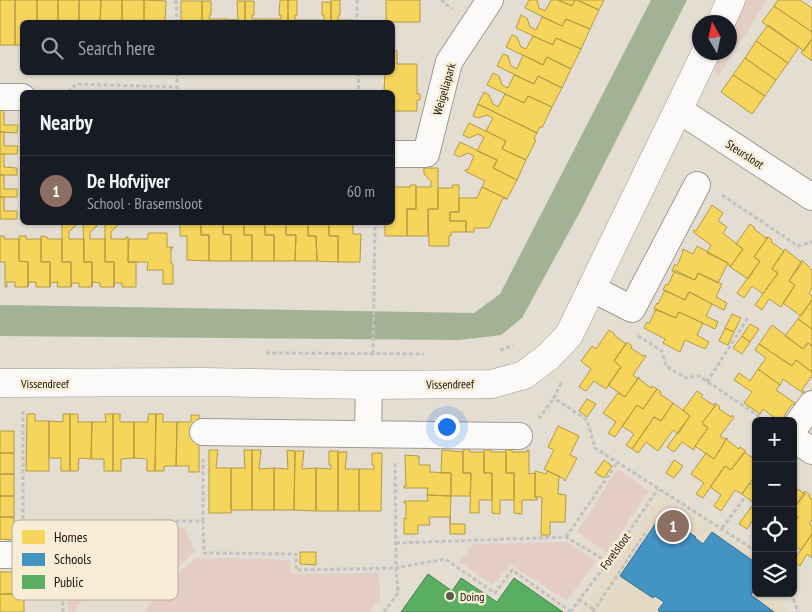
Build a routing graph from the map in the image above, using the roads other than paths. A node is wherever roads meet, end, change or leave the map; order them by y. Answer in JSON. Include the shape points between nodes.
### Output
{"nodes":[{"id":1,"x":490,"y":0,"type":"edge"},
{"id":2,"x":731,"y":0,"type":"edge"},
{"id":3,"x":724,"y":15,"type":"edge"},
{"id":4,"x":702,"y":60,"type":"edge"},
{"id":5,"x":0,"y":97,"type":"edge"},
{"id":6,"x":20,"y":97,"type":"edge"},
{"id":7,"x":679,"y":110,"type":"junction"},
{"id":8,"x":395,"y":154,"type":"edge"},
{"id":9,"x":707,"y":188,"type":"road end"},
{"id":10,"x":812,"y":197,"type":"edge"},
{"id":11,"x":591,"y":288,"type":"junction"},
{"id":12,"x":12,"y":383,"type":"edge"},
{"id":13,"x":369,"y":385,"type":"junction"},
{"id":14,"x":812,"y":404,"type":"edge"},
{"id":15,"x":797,"y":425,"type":"edge"},
{"id":16,"x":203,"y":432,"type":"dead end"},
{"id":17,"x":368,"y":434,"type":"junction"},
{"id":18,"x":519,"y":436,"type":"dead end"},
{"id":19,"x":797,"y":441,"type":"edge"},
{"id":20,"x":812,"y":451,"type":"edge"}],
"edges":[{"from":1,"to":8,"type":"street","name":"Weigeliapark","via":[[450,62],[426,154]]},
{"from":2,"to":3,"type":"street"},
{"from":4,"to":7,"type":"street","name":"Vissendreef"},
{"from":5,"to":6,"type":"street"},
{"from":7,"to":10,"type":"street","name":"Steursloot"},
{"from":7,"to":11,"type":"street","name":"Vissendreef"},
{"from":9,"to":11,"type":"street","via":[[632,309]]},
{"from":11,"to":13,"type":"street","name":"Vissendreef","via":[[569,335],[524,375],[492,384]]},
{"from":12,"to":13,"type":"street","name":"Vissendreef"},
{"from":13,"to":17,"type":"street"},
{"from":14,"to":15,"type":"street"},
{"from":16,"to":17,"type":"street"},
{"from":17,"to":18,"type":"street"},
{"from":19,"to":20,"type":"street"}]}
